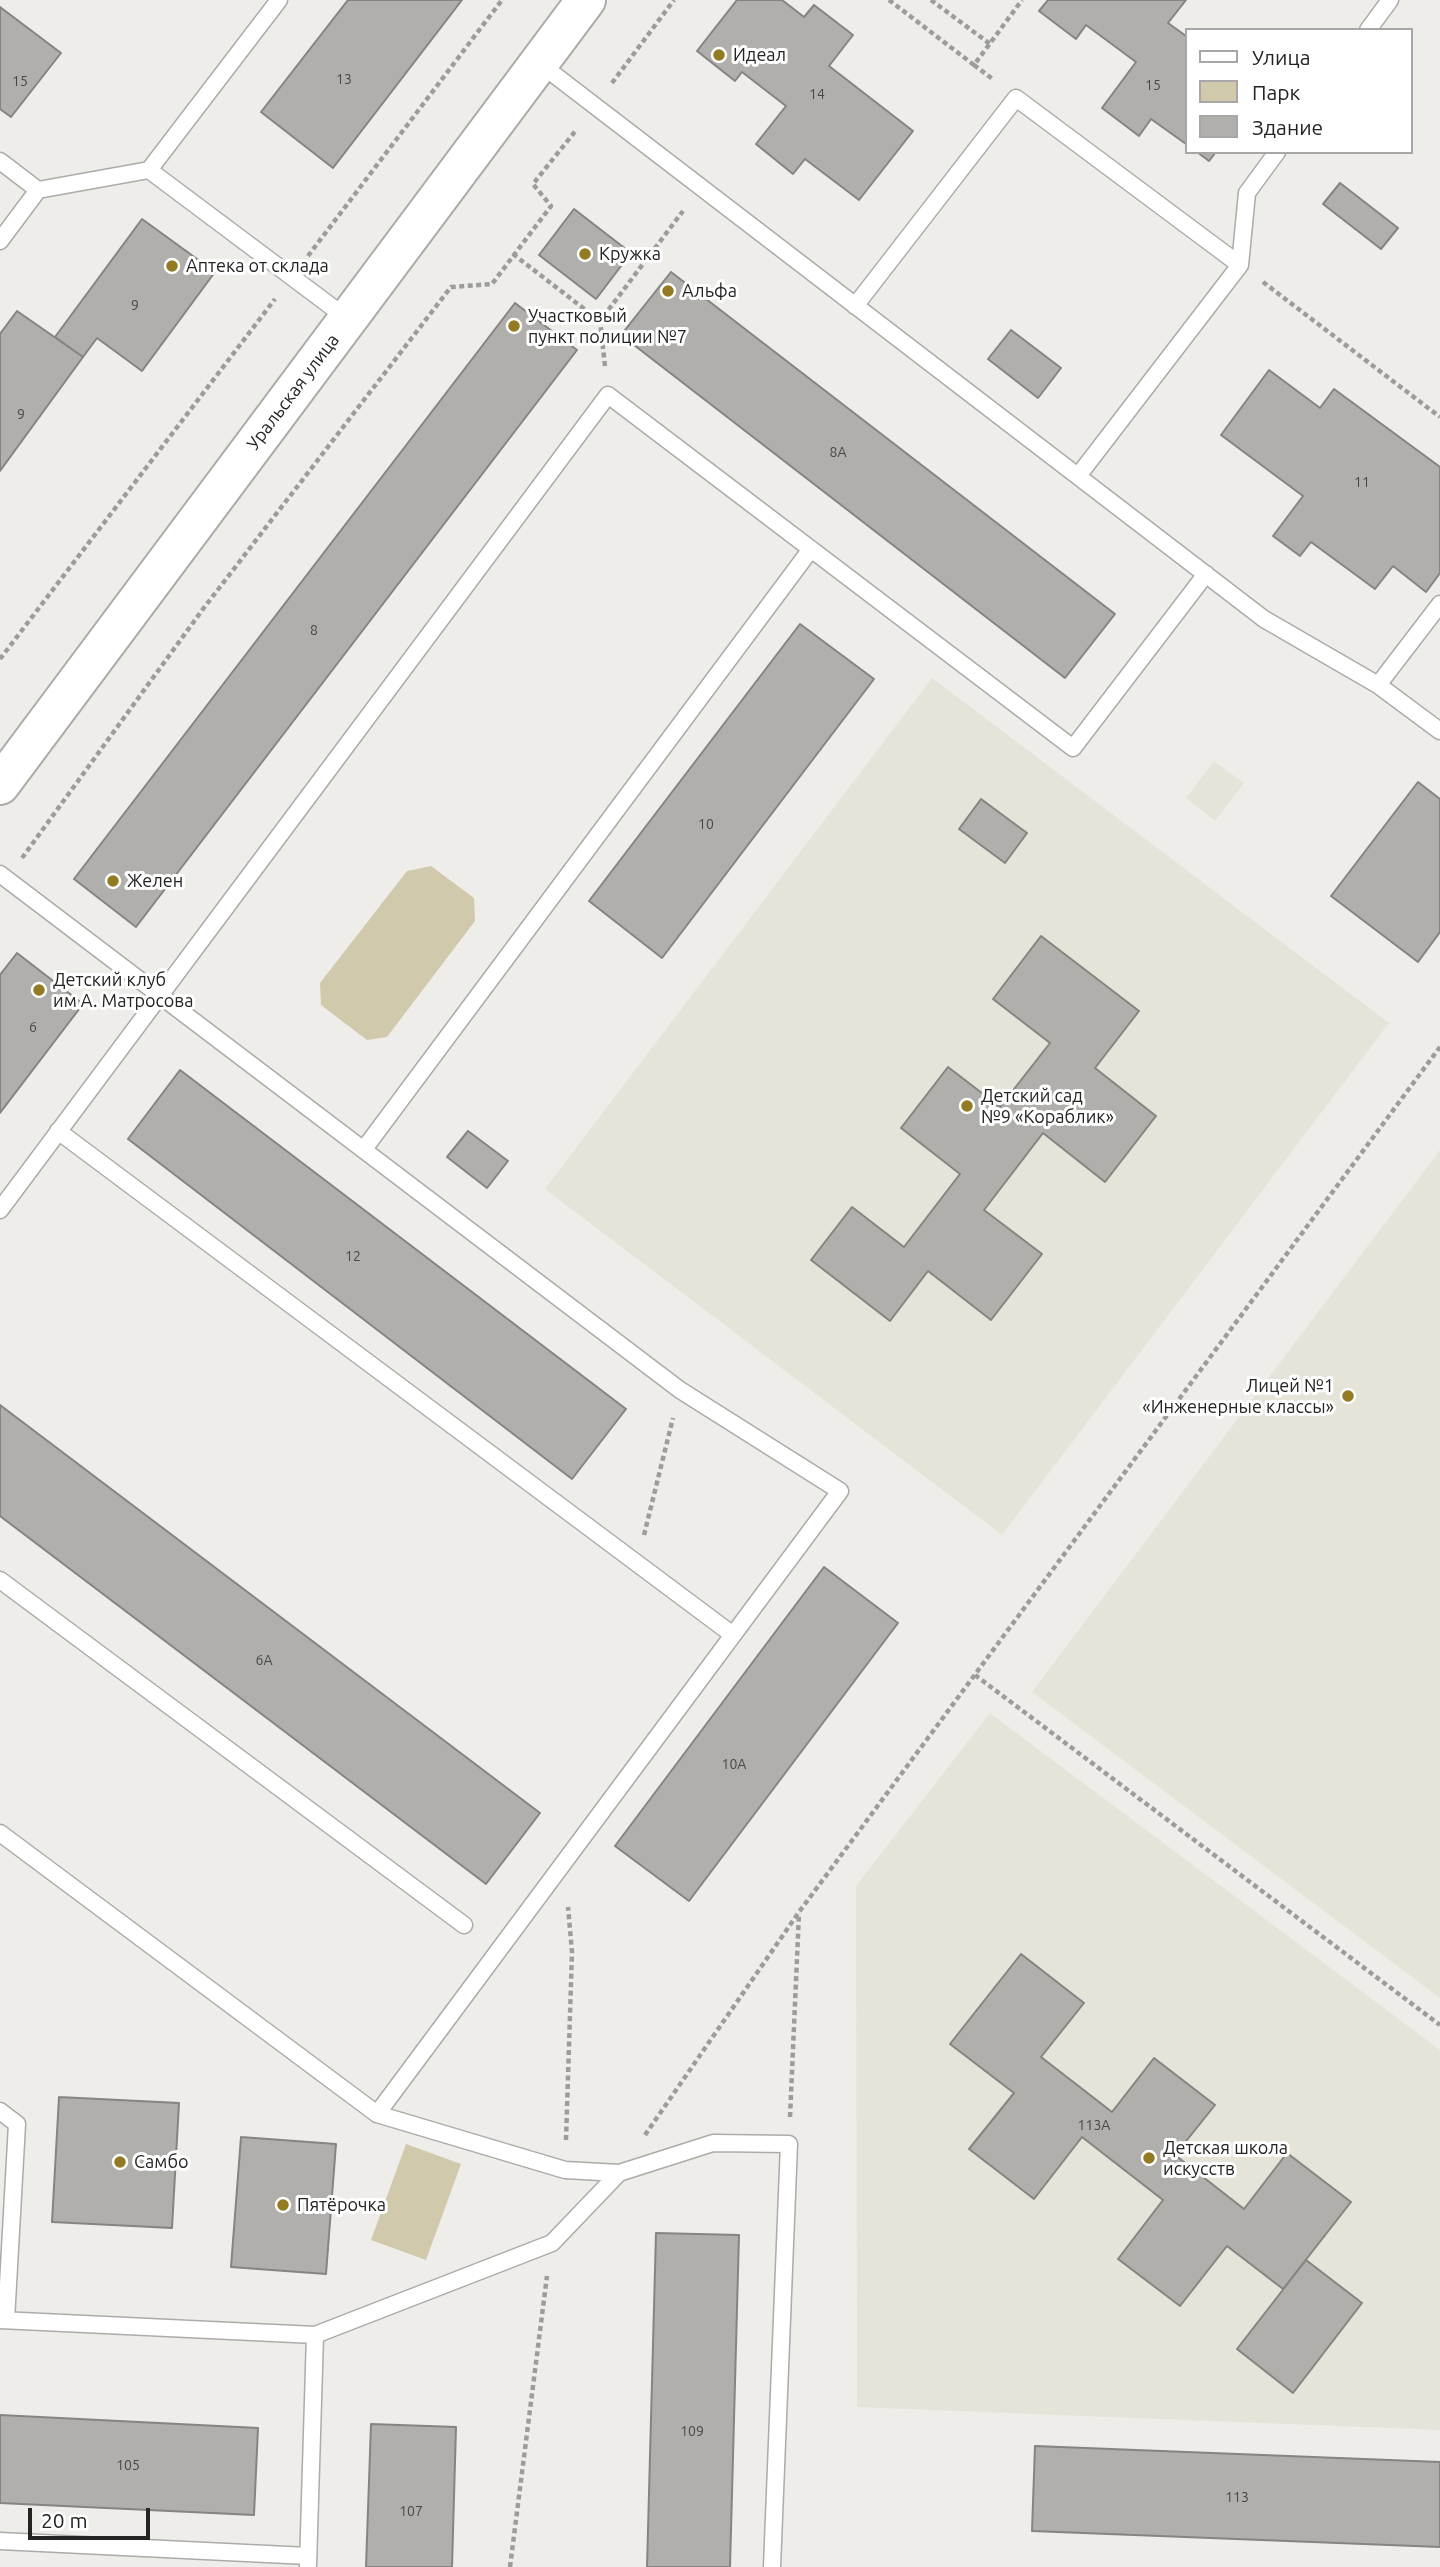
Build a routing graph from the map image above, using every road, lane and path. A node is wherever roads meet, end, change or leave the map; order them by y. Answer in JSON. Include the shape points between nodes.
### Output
{"nodes":[{"id":1,"x":279,"y":0,"type":"edge"},
{"id":2,"x":502,"y":0,"type":"edge"},
{"id":3,"x":586,"y":0,"type":"edge"},
{"id":4,"x":674,"y":0,"type":"edge"},
{"id":5,"x":889,"y":0,"type":"edge"},
{"id":6,"x":931,"y":0,"type":"edge"},
{"id":7,"x":1022,"y":0,"type":"edge"},
{"id":8,"x":1390,"y":0,"type":"edge"},
{"id":9,"x":1369,"y":28,"type":"edge"},
{"id":10,"x":990,"y":44,"type":"junction"},
{"id":11,"x":539,"y":64,"type":"junction"},
{"id":12,"x":595,"y":106,"type":"junction"},
{"id":13,"x":1276,"y":154,"type":"edge"},
{"id":14,"x":0,"y":161,"type":"edge"},
{"id":15,"x":149,"y":170,"type":"junction"},
{"id":16,"x":701,"y":188,"type":"junction"},
{"id":17,"x":38,"y":190,"type":"junction"},
{"id":18,"x":0,"y":242,"type":"edge"},
{"id":19,"x":513,"y":254,"type":"junction"},
{"id":20,"x":1240,"y":265,"type":"junction"},
{"id":21,"x":292,"y":276,"type":"junction"},
{"id":22,"x":855,"y":306,"type":"junction"},
{"id":23,"x":348,"y":319,"type":"junction"},
{"id":24,"x":600,"y":321,"type":"junction"},
{"id":25,"x":604,"y":358,"type":"dead end"},
{"id":26,"x":1440,"y":416,"type":"edge"},
{"id":27,"x":1078,"y":476,"type":"junction"},
{"id":28,"x":811,"y":549,"type":"junction"},
{"id":29,"x":1206,"y":574,"type":"junction"},
{"id":30,"x":1440,"y":604,"type":"edge"},
{"id":31,"x":0,"y":659,"type":"edge"},
{"id":32,"x":1378,"y":685,"type":"junction"},
{"id":33,"x":1440,"y":732,"type":"edge"},
{"id":34,"x":0,"y":785,"type":"edge"},
{"id":35,"x":3,"y":877,"type":"edge"},
{"id":36,"x":159,"y":996,"type":"junction"},
{"id":37,"x":1440,"y":1048,"type":"edge"},
{"id":38,"x":58,"y":1131,"type":"junction"},
{"id":39,"x":365,"y":1149,"type":"junction"},
{"id":40,"x":0,"y":1210,"type":"edge"},
{"id":41,"x":680,"y":1390,"type":"junction"},
{"id":42,"x":637,"y":1564,"type":"junction"},
{"id":43,"x":0,"y":1580,"type":"edge"},
{"id":44,"x":733,"y":1636,"type":"junction"},
{"id":45,"x":975,"y":1675,"type":"junction"},
{"id":46,"x":0,"y":1833,"type":"edge"},
{"id":47,"x":799,"y":1912,"type":"junction"},
{"id":48,"x":464,"y":1924,"type":"dead end"},
{"id":49,"x":1440,"y":2025,"type":"edge"},
{"id":50,"x":0,"y":2111,"type":"edge"},
{"id":51,"x":377,"y":2114,"type":"junction"},
{"id":52,"x":789,"y":2144,"type":"junction"},
{"id":53,"x":619,"y":2173,"type":"junction"},
{"id":54,"x":3,"y":2320,"type":"edge"},
{"id":55,"x":316,"y":2335,"type":"junction"},
{"id":56,"x":0,"y":2541,"type":"edge"},
{"id":57,"x":308,"y":2562,"type":"edge"},
{"id":58,"x":772,"y":2567,"type":"edge"}],
"edges":[{"from":1,"to":15,"type":"lane"},
{"from":2,"to":21,"type":"path"},
{"from":3,"to":11,"type":"street","name":"Уральская улица"},
{"from":4,"to":12,"type":"path"},
{"from":5,"to":10,"type":"path","via":[[974,65]]},
{"from":6,"to":10,"type":"path"},
{"from":7,"to":10,"type":"path"},
{"from":8,"to":9,"type":"lane"},
{"from":11,"to":12,"type":"lane"},
{"from":11,"to":23,"type":"street","name":"Уральская улица"},
{"from":12,"to":16,"type":"lane"},
{"from":12,"to":19,"type":"path","via":[[533,184],[551,206]]},
{"from":13,"to":20,"type":"lane","via":[[1247,193]]},
{"from":14,"to":17,"type":"lane"},
{"from":15,"to":17,"type":"lane"},
{"from":15,"to":21,"type":"lane"},
{"from":16,"to":22,"type":"lane"},
{"from":16,"to":24,"type":"path"},
{"from":17,"to":18,"type":"lane"},
{"from":19,"to":24,"type":"path"},
{"from":19,"to":35,"type":"path","via":[[492,284],[451,288]]},
{"from":20,"to":22,"type":"lane","via":[[1016,98]]},
{"from":20,"to":26,"type":"path"},
{"from":20,"to":27,"type":"lane"},
{"from":21,"to":23,"type":"lane"},
{"from":21,"to":31,"type":"path"},
{"from":22,"to":27,"type":"lane"},
{"from":23,"to":34,"type":"street","name":"Уральская улица"},
{"from":24,"to":25,"type":"path"},
{"from":27,"to":29,"type":"lane"},
{"from":28,"to":29,"type":"lane","via":[[1073,748]]},
{"from":28,"to":36,"type":"lane","via":[[608,395]]},
{"from":28,"to":39,"type":"lane"},
{"from":29,"to":32,"type":"lane","via":[[1264,619]]},
{"from":30,"to":32,"type":"lane"},
{"from":32,"to":33,"type":"lane"},
{"from":35,"to":36,"type":"lane"},
{"from":36,"to":38,"type":"lane"},
{"from":36,"to":39,"type":"lane"},
{"from":37,"to":45,"type":"path"},
{"from":38,"to":40,"type":"lane"},
{"from":38,"to":42,"type":"lane"},
{"from":39,"to":41,"type":"lane"},
{"from":41,"to":42,"type":"path"},
{"from":41,"to":44,"type":"lane","via":[[840,1491]]},
{"from":42,"to":44,"type":"lane"},
{"from":43,"to":48,"type":"lane"},
{"from":44,"to":51,"type":"lane"},
{"from":45,"to":47,"type":"path"},
{"from":45,"to":49,"type":"path"},
{"from":46,"to":51,"type":"lane"},
{"from":47,"to":52,"type":"path"},
{"from":47,"to":53,"type":"path"},
{"from":50,"to":54,"type":"lane","via":[[17,2124]]},
{"from":51,"to":53,"type":"lane","via":[[565,2170]]},
{"from":52,"to":53,"type":"lane","via":[[713,2143]]},
{"from":52,"to":58,"type":"lane"},
{"from":53,"to":55,"type":"lane","via":[[552,2244]]},
{"from":54,"to":55,"type":"lane"},
{"from":55,"to":57,"type":"lane"},
{"from":56,"to":57,"type":"lane"}]}
